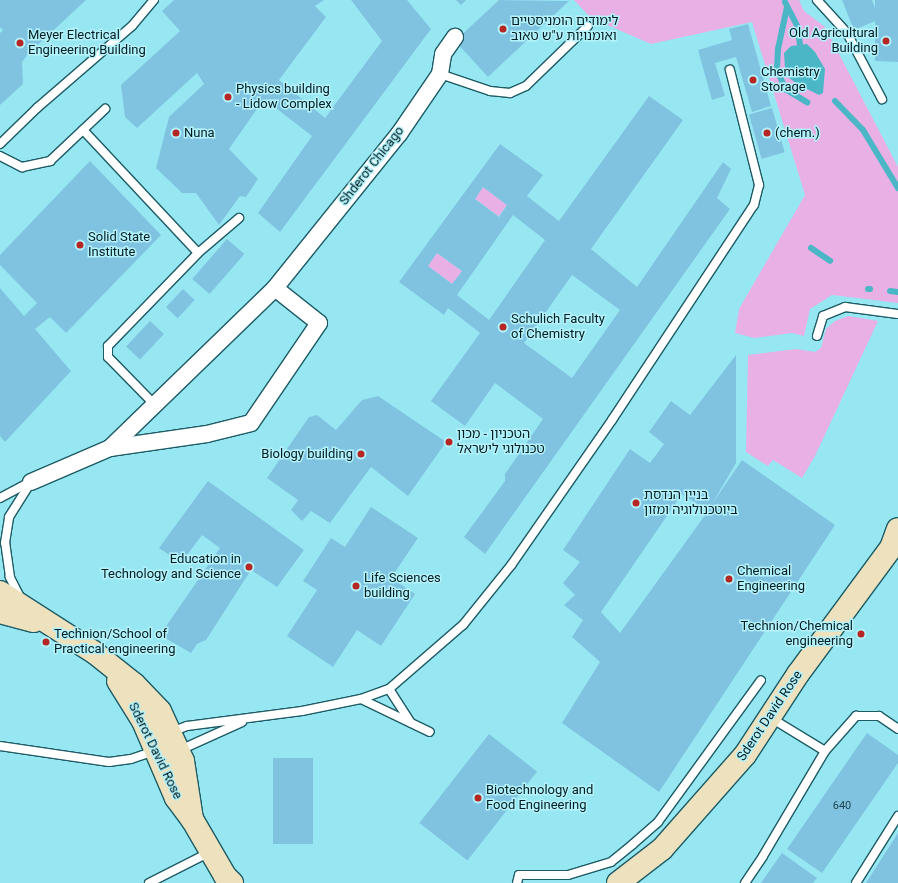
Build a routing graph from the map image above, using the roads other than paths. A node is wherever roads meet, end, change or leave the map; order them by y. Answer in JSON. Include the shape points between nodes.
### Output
{"nodes":[{"id":1,"x":154,"y":0,"type":"edge"},
{"id":2,"x":817,"y":0,"type":"edge"},
{"id":3,"x":588,"y":26,"type":"dead end"},
{"id":4,"x":455,"y":36,"type":"dead end"},
{"id":5,"x":730,"y":70,"type":"dead end"},
{"id":6,"x":440,"y":74,"type":"junction"},
{"id":7,"x":882,"y":99,"type":"dead end"},
{"id":8,"x":105,"y":109,"type":"dead end"},
{"id":9,"x":83,"y":130,"type":"junction"},
{"id":10,"x":0,"y":144,"type":"edge"},
{"id":11,"x":0,"y":153,"type":"edge"},
{"id":12,"x":0,"y":156,"type":"edge"},
{"id":13,"x":22,"y":167,"type":"junction"},
{"id":14,"x":239,"y":218,"type":"dead end"},
{"id":15,"x":198,"y":253,"type":"junction"},
{"id":16,"x":275,"y":288,"type":"junction"},
{"id":17,"x":898,"y":314,"type":"edge"},
{"id":18,"x":817,"y":336,"type":"dead end"},
{"id":19,"x":155,"y":405,"type":"junction"},
{"id":20,"x":110,"y":448,"type":"junction"},
{"id":21,"x":31,"y":482,"type":"junction"},
{"id":22,"x":0,"y":498,"type":"edge"},
{"id":23,"x":7,"y":526,"type":"junction"},
{"id":24,"x":898,"y":529,"type":"edge"},
{"id":25,"x":0,"y":533,"type":"edge"},
{"id":26,"x":0,"y":592,"type":"edge"},
{"id":27,"x":23,"y":605,"type":"junction"},
{"id":28,"x":0,"y":612,"type":"edge"},
{"id":29,"x":58,"y":629,"type":"junction"},
{"id":30,"x":107,"y":663,"type":"junction"},
{"id":31,"x":761,"y":680,"type":"dead end"},
{"id":32,"x":389,"y":689,"type":"junction"},
{"id":33,"x":361,"y":699,"type":"junction"},
{"id":34,"x":252,"y":718,"type":"junction"},
{"id":35,"x":769,"y":718,"type":"junction"},
{"id":36,"x":411,"y":723,"type":"junction"},
{"id":37,"x":898,"y":729,"type":"edge"},
{"id":38,"x":430,"y":732,"type":"dead end"},
{"id":39,"x":175,"y":741,"type":"junction"},
{"id":40,"x":0,"y":746,"type":"edge"},
{"id":41,"x":157,"y":750,"type":"junction"},
{"id":42,"x":825,"y":751,"type":"junction"},
{"id":43,"x":898,"y":816,"type":"edge"},
{"id":44,"x":192,"y":819,"type":"junction"},
{"id":45,"x":210,"y":852,"type":"junction"},
{"id":46,"x":149,"y":883,"type":"edge"},
{"id":47,"x":232,"y":883,"type":"edge"},
{"id":48,"x":517,"y":883,"type":"edge"},
{"id":49,"x":618,"y":883,"type":"edge"},
{"id":50,"x":745,"y":883,"type":"edge"},
{"id":51,"x":856,"y":883,"type":"edge"}],
"edges":[{"from":1,"to":10,"type":"lane","via":[[132,26],[37,108]]},
{"from":2,"to":7,"type":"lane","via":[[847,33]]},
{"from":3,"to":6,"type":"lane","via":[[526,86],[510,93],[490,91]]},
{"from":4,"to":6,"type":"street","name":"Shderot Chicago","via":[[443,54]]},
{"from":5,"to":32,"type":"lane","via":[[760,185],[754,205],[612,420],[502,578],[463,625]]},
{"from":6,"to":16,"type":"street","name":"Shderot Chicago","via":[[399,134]]},
{"from":8,"to":9,"type":"lane"},
{"from":9,"to":13,"type":"lane","via":[[50,161]]},
{"from":9,"to":15,"type":"lane"},
{"from":11,"to":13,"type":"lane","via":[[10,156]]},
{"from":12,"to":13,"type":"lane"},
{"from":14,"to":15,"type":"lane"},
{"from":15,"to":19,"type":"lane","via":[[108,346],[108,357]]},
{"from":16,"to":19,"type":"street","name":"Shderot Chicago"},
{"from":16,"to":20,"type":"street","via":[[319,323],[251,423],[207,434]]},
{"from":17,"to":18,"type":"lane","via":[[845,307],[823,316]]},
{"from":19,"to":20,"type":"street","name":"Shderot Chicago"},
{"from":20,"to":21,"type":"street"},
{"from":21,"to":22,"type":"lane"},
{"from":21,"to":23,"type":"lane","via":[[9,517]]},
{"from":23,"to":25,"type":"lane"},
{"from":23,"to":27,"type":"lane","via":[[6,559],[10,577]]},
{"from":24,"to":35,"type":"street","name":"Sderot David Rose","via":[[890,548],[837,619]]},
{"from":26,"to":27,"type":"street","name":"Sderot David Rose"},
{"from":27,"to":29,"type":"street","name":"Sderot David Rose"},
{"from":28,"to":29,"type":"street","name":"Sderot David Rose"},
{"from":29,"to":30,"type":"street","name":"Sderot David Rose"},
{"from":30,"to":39,"type":"street","name":"Sderot David Rose","via":[[134,684],[160,711]]},
{"from":30,"to":41,"type":"street","name":"Sderot David Rose","via":[[143,721]]},
{"from":31,"to":48,"type":"lane","via":[[658,822],[633,844],[611,862],[568,875],[519,875]]},
{"from":32,"to":33,"type":"lane"},
{"from":32,"to":36,"type":"lane"},
{"from":33,"to":34,"type":"lane"},
{"from":33,"to":36,"type":"lane"},
{"from":34,"to":39,"type":"lane"},
{"from":34,"to":39,"type":"lane","via":[[187,726]]},
{"from":35,"to":42,"type":"lane"},
{"from":35,"to":49,"type":"street","name":"Sderot David Rose","via":[[745,755],[662,849]]},
{"from":36,"to":38,"type":"lane"},
{"from":37,"to":42,"type":"lane","via":[[879,716],[856,716]]},
{"from":39,"to":41,"type":"lane"},
{"from":39,"to":41,"type":"lane"},
{"from":39,"to":44,"type":"street","name":"Sderot David Rose"},
{"from":40,"to":41,"type":"lane","via":[[109,762],[130,759]]},
{"from":41,"to":44,"type":"street","name":"Sderot David Rose","via":[[176,798]]},
{"from":42,"to":50,"type":"lane","via":[[764,856]]},
{"from":43,"to":51,"type":"lane"},
{"from":44,"to":45,"type":"street","name":"Sderot David Rose"},
{"from":45,"to":46,"type":"lane"},
{"from":45,"to":47,"type":"street","name":"Sderot David Rose"}]}
